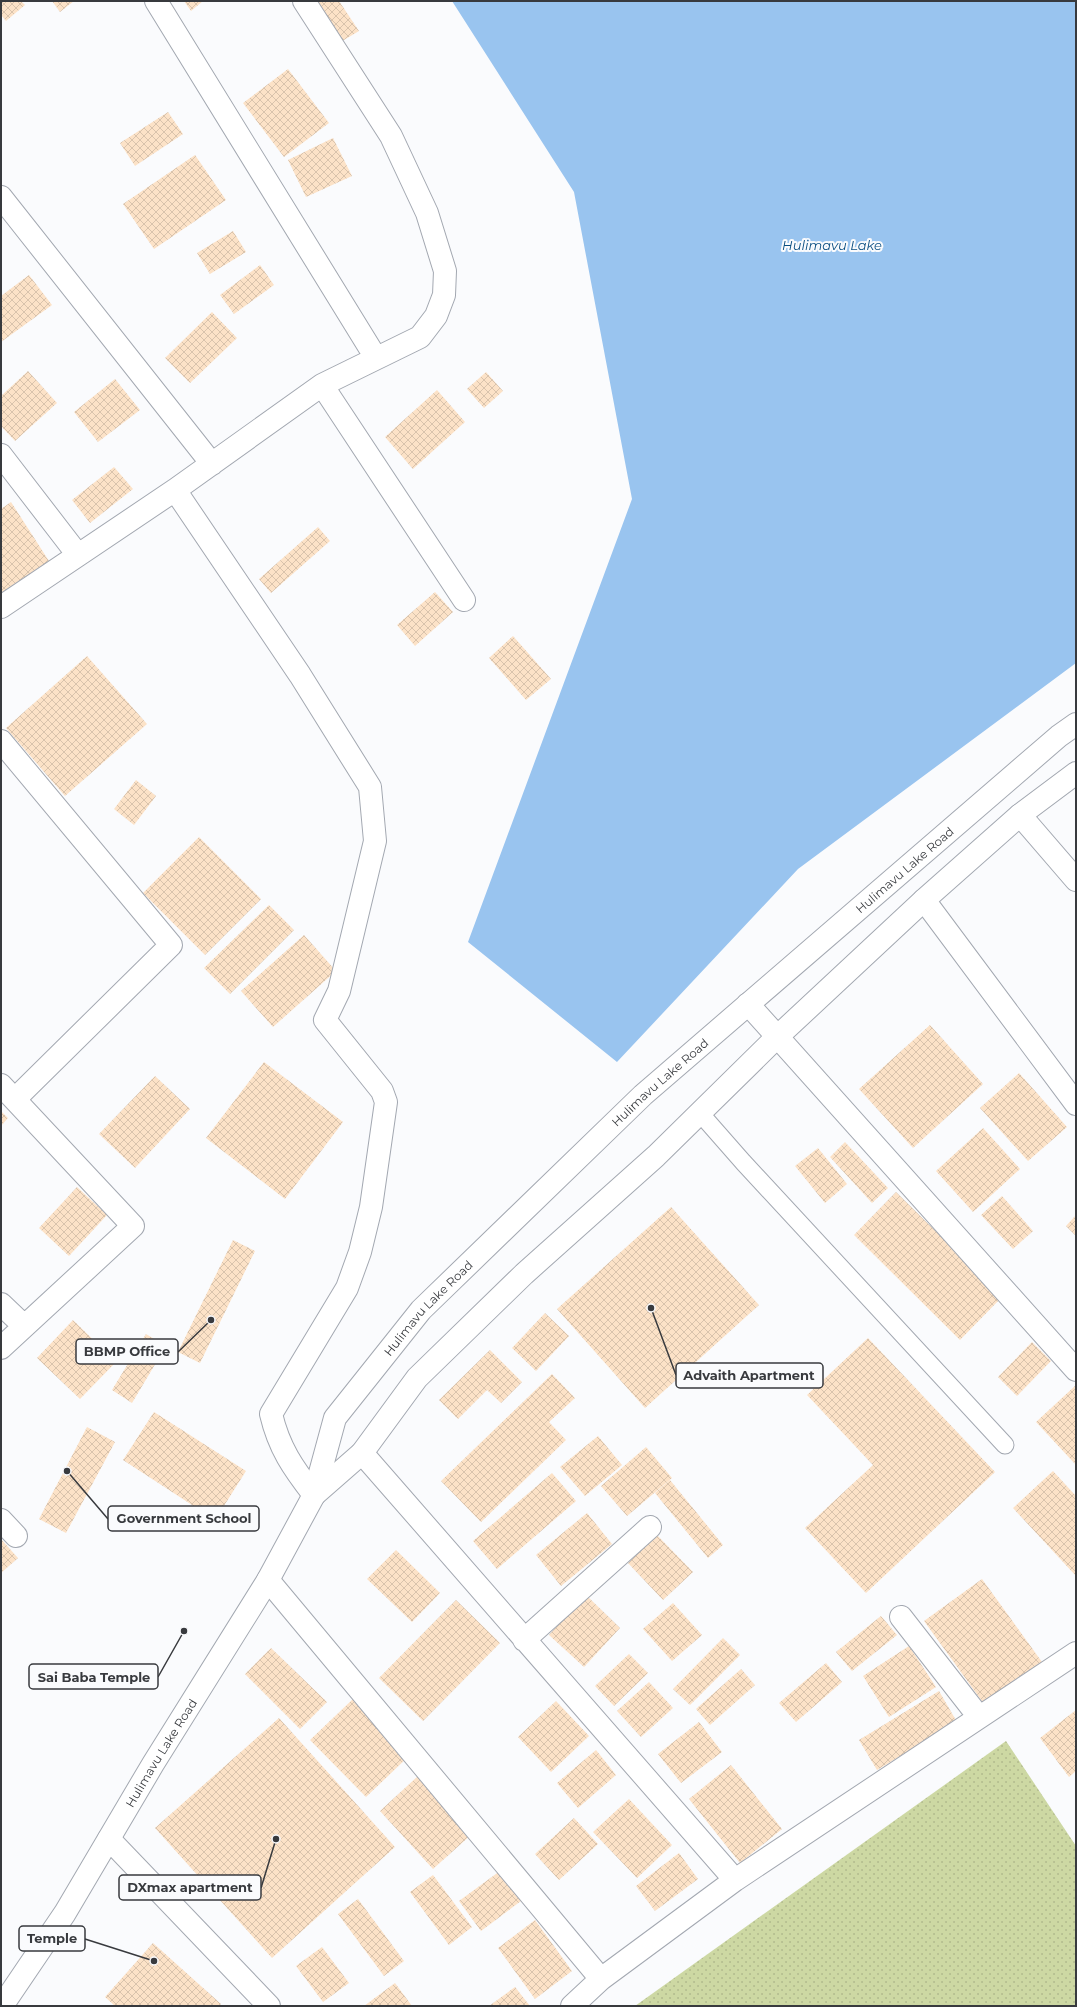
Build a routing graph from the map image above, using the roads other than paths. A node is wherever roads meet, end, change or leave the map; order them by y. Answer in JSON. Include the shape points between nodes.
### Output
{"nodes":[{"id":1,"x":156,"y":1,"type":"edge"},
{"id":2,"x":304,"y":1,"type":"edge"},
{"id":3,"x":1,"y":197,"type":"edge"},
{"id":4,"x":376,"y":358,"type":"junction"},
{"id":5,"x":322,"y":385,"type":"junction"},
{"id":6,"x":1,"y":455,"type":"edge"},
{"id":7,"x":212,"y":464,"type":"junction"},
{"id":8,"x":175,"y":490,"type":"junction"},
{"id":9,"x":78,"y":555,"type":"junction"},
{"id":10,"x":464,"y":600,"type":"dead end"},
{"id":11,"x":1,"y":607,"type":"edge"},
{"id":12,"x":1076,"y":724,"type":"edge"},
{"id":13,"x":1,"y":741,"type":"edge"},
{"id":14,"x":1076,"y":773,"type":"edge"},
{"id":15,"x":1020,"y":815,"type":"junction"},
{"id":16,"x":1076,"y":880,"type":"edge"},
{"id":17,"x":924,"y":900,"type":"junction"},
{"id":18,"x":748,"y":1004,"type":"junction"},
{"id":19,"x":776,"y":1038,"type":"junction"},
{"id":20,"x":8,"y":1092,"type":"edge"},
{"id":21,"x":1076,"y":1104,"type":"edge"},
{"id":22,"x":700,"y":1113,"type":"junction"},
{"id":23,"x":1,"y":1304,"type":"edge"},
{"id":24,"x":23,"y":1325,"type":"junction"},
{"id":25,"x":1,"y":1348,"type":"edge"},
{"id":26,"x":1076,"y":1370,"type":"edge"},
{"id":27,"x":1005,"y":1445,"type":"dead end"},
{"id":28,"x":362,"y":1453,"type":"junction"},
{"id":29,"x":314,"y":1495,"type":"junction"},
{"id":30,"x":1,"y":1520,"type":"edge"},
{"id":31,"x":650,"y":1527,"type":"dead end"},
{"id":32,"x":16,"y":1536,"type":"dead end"},
{"id":33,"x":268,"y":1580,"type":"junction"},
{"id":34,"x":901,"y":1617,"type":"dead end"},
{"id":35,"x":524,"y":1640,"type":"junction"},
{"id":36,"x":1076,"y":1653,"type":"edge"},
{"id":37,"x":979,"y":1717,"type":"junction"},
{"id":38,"x":109,"y":1839,"type":"junction"},
{"id":39,"x":735,"y":1880,"type":"junction"},
{"id":40,"x":602,"y":1979,"type":"junction"},
{"id":41,"x":2,"y":2006,"type":"edge"},
{"id":42,"x":269,"y":2006,"type":"edge"},
{"id":43,"x":572,"y":2006,"type":"edge"}],
"edges":[{"from":1,"to":4,"type":"street"},
{"from":2,"to":4,"type":"street","via":[[391,136],[427,212],[445,271],[444,296],[436,316],[420,337]]},
{"from":3,"to":7,"type":"street"},
{"from":4,"to":5,"type":"street"},
{"from":5,"to":7,"type":"street"},
{"from":5,"to":10,"type":"street"},
{"from":6,"to":9,"type":"street"},
{"from":7,"to":8,"type":"street"},
{"from":8,"to":9,"type":"street"},
{"from":8,"to":29,"type":"street","via":[[300,676],[370,787],[375,841],[339,990],[325,1020],[382,1091],[386,1102],[371,1207],[360,1252],[347,1288],[272,1414],[277,1438],[294,1470]]},
{"from":9,"to":11,"type":"street"},
{"from":12,"to":18,"type":"street","name":"Hulimavu Lake Road"},
{"from":13,"to":20,"type":"street","via":[[171,945]]},
{"from":14,"to":15,"type":"street","name":"Hulimavu Lake Road"},
{"from":15,"to":16,"type":"street"},
{"from":15,"to":17,"type":"street","name":"Hulimavu Lake Road"},
{"from":17,"to":19,"type":"street","name":"Hulimavu Lake Road"},
{"from":17,"to":21,"type":"street"},
{"from":18,"to":19,"type":"street"},
{"from":18,"to":29,"type":"street","name":"Hulimavu Lake Road","via":[[643,1095],[421,1310],[335,1418]]},
{"from":19,"to":22,"type":"street","name":"Hulimavu Lake Road"},
{"from":19,"to":26,"type":"street"},
{"from":20,"to":24,"type":"street","via":[[133,1226]]},
{"from":22,"to":27,"type":"lane"},
{"from":22,"to":28,"type":"street","name":"Hulimavu Lake Road","via":[[656,1156],[524,1274],[417,1378]]},
{"from":23,"to":24,"type":"street"},
{"from":24,"to":25,"type":"street"},
{"from":28,"to":29,"type":"street","name":"Hulimavu Lake Road"},
{"from":28,"to":35,"type":"street"},
{"from":29,"to":33,"type":"street","name":"Hulimavu Lake Road"},
{"from":30,"to":32,"type":"street"},
{"from":31,"to":35,"type":"street"},
{"from":33,"to":38,"type":"street","name":"Hulimavu Lake Road"},
{"from":33,"to":40,"type":"street"},
{"from":34,"to":37,"type":"street"},
{"from":35,"to":39,"type":"street"},
{"from":36,"to":37,"type":"street"},
{"from":37,"to":39,"type":"street"},
{"from":38,"to":41,"type":"street","name":"Hulimavu Lake Road","via":[[65,1912]]},
{"from":38,"to":42,"type":"street"},
{"from":39,"to":40,"type":"street"},
{"from":40,"to":43,"type":"street"}]}
